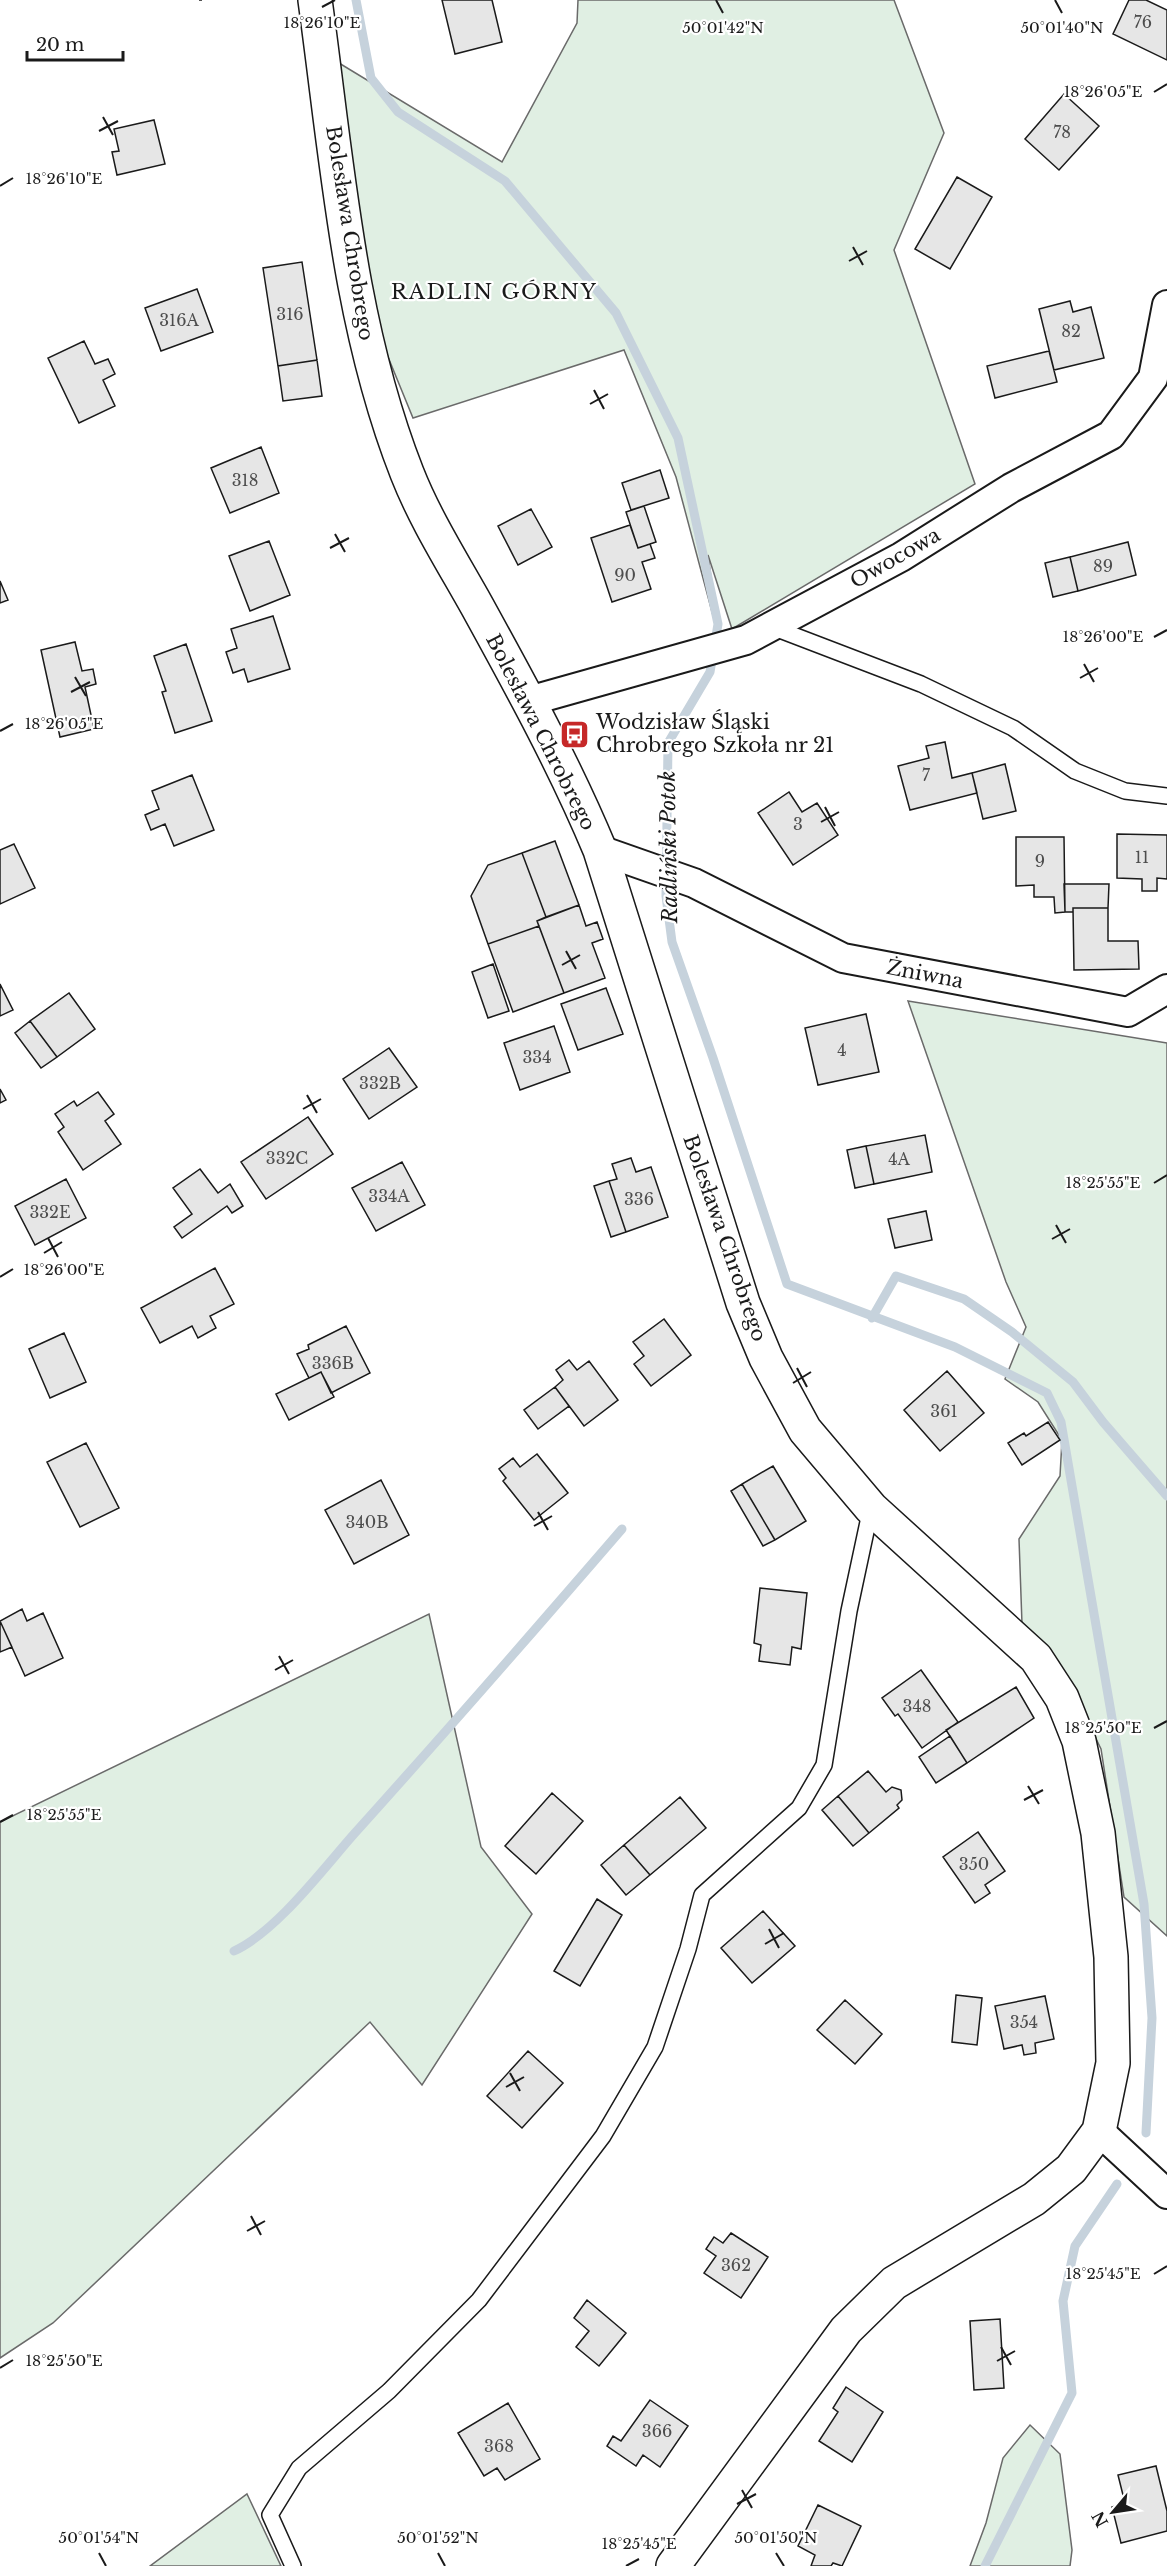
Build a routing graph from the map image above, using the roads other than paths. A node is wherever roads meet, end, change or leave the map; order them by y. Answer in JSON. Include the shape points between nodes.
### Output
{"nodes":[{"id":1,"x":315,"y":0,"type":"edge"},
{"id":2,"x":1167,"y":304,"type":"edge"},
{"id":3,"x":772,"y":627,"type":"junction"},
{"id":4,"x":529,"y":701,"type":"junction"},
{"id":5,"x":1167,"y":796,"type":"edge"},
{"id":6,"x":600,"y":850,"type":"junction"},
{"id":7,"x":1167,"y":989,"type":"edge"},
{"id":8,"x":870,"y":1508,"type":"junction"},
{"id":9,"x":1099,"y":2131,"type":"junction"},
{"id":10,"x":1167,"y":2194,"type":"edge"},
{"id":11,"x":293,"y":2566,"type":"edge"},
{"id":12,"x":673,"y":2566,"type":"edge"}],
"edges":[{"from":1,"to":4,"type":"street","name":"Bolesława Chrobrego","via":[[355,292],[379,398],[408,476]]},
{"from":2,"to":3,"type":"street","name":"Owocowa","via":[[1153,378],[1111,435],[1011,488],[901,557]]},
{"from":3,"to":4,"type":"street","name":"Owocowa","via":[[746,640]]},
{"from":3,"to":5,"type":"lane","via":[[921,684],[1013,728],[1075,771],[1125,790]]},
{"from":4,"to":6,"type":"street","name":"Bolesława Chrobrego","via":[[574,788]]},
{"from":6,"to":7,"type":"street","name":"Żniwna","via":[[694,883],[843,958],[1128,1012]]},
{"from":6,"to":8,"type":"street","name":"Bolesława Chrobrego","via":[[743,1303],[766,1358],[805,1430]]},
{"from":8,"to":9,"type":"street","name":"Bolesława Chrobrego","via":[[1036,1658],[1062,1698],[1079,1741],[1098,1833],[1111,1956],[1113,2063]]},
{"from":8,"to":11,"type":"lane","via":[[824,1765],[799,1808],[702,1895],[655,2047],[603,2136],[479,2300],[389,2391],[299,2468],[270,2515]]},
{"from":9,"to":10,"type":"street"},
{"from":9,"to":12,"type":"street","name":"Bolesława Chrobrego","via":[[1071,2169],[1034,2199],[894,2283],[846,2330]]}]}
